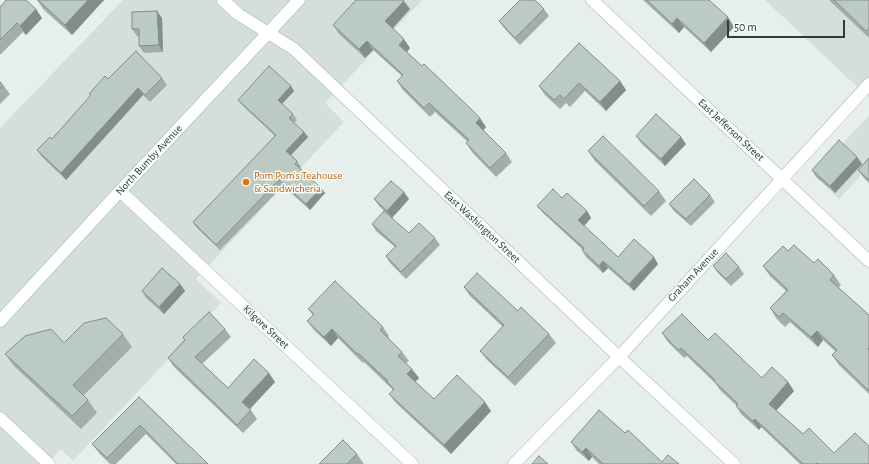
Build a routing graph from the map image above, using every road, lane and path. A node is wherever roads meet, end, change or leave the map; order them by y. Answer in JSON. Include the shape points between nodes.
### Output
{"nodes":[{"id":1,"x":223,"y":0,"type":"edge"},
{"id":2,"x":299,"y":0,"type":"edge"},
{"id":3,"x":592,"y":0,"type":"edge"},
{"id":4,"x":268,"y":33,"type":"junction"},
{"id":5,"x":869,"y":84,"type":"edge"},
{"id":6,"x":782,"y":178,"type":"junction"},
{"id":7,"x":120,"y":190,"type":"junction"},
{"id":8,"x":869,"y":261,"type":"edge"},
{"id":9,"x":0,"y":321,"type":"edge"},
{"id":10,"x":618,"y":357,"type":"junction"},
{"id":11,"x":0,"y":418,"type":"edge"},
{"id":12,"x":49,"y":464,"type":"edge"},
{"id":13,"x":412,"y":464,"type":"edge"},
{"id":14,"x":514,"y":464,"type":"edge"},
{"id":15,"x":734,"y":464,"type":"edge"}],
"edges":[{"from":1,"to":4,"type":"street","name":"East Washington Street","via":[[238,14]]},
{"from":2,"to":4,"type":"street","name":"North Bumby Avenue"},
{"from":3,"to":6,"type":"street","name":"East Jefferson Street"},
{"from":4,"to":7,"type":"street","name":"North Bumby Avenue"},
{"from":4,"to":10,"type":"street","name":"East Washington Street","via":[[294,50]]},
{"from":5,"to":6,"type":"street","name":"Graham Avenue"},
{"from":6,"to":8,"type":"street","name":"East Jefferson Street"},
{"from":6,"to":10,"type":"street","name":"Graham Avenue"},
{"from":7,"to":9,"type":"street","name":"North Bumby Avenue"},
{"from":7,"to":13,"type":"street","name":"Kilgore Street"},
{"from":10,"to":14,"type":"street","name":"Graham Avenue"},
{"from":10,"to":15,"type":"street","name":"East Washington Street"},
{"from":11,"to":12,"type":"street"}]}
